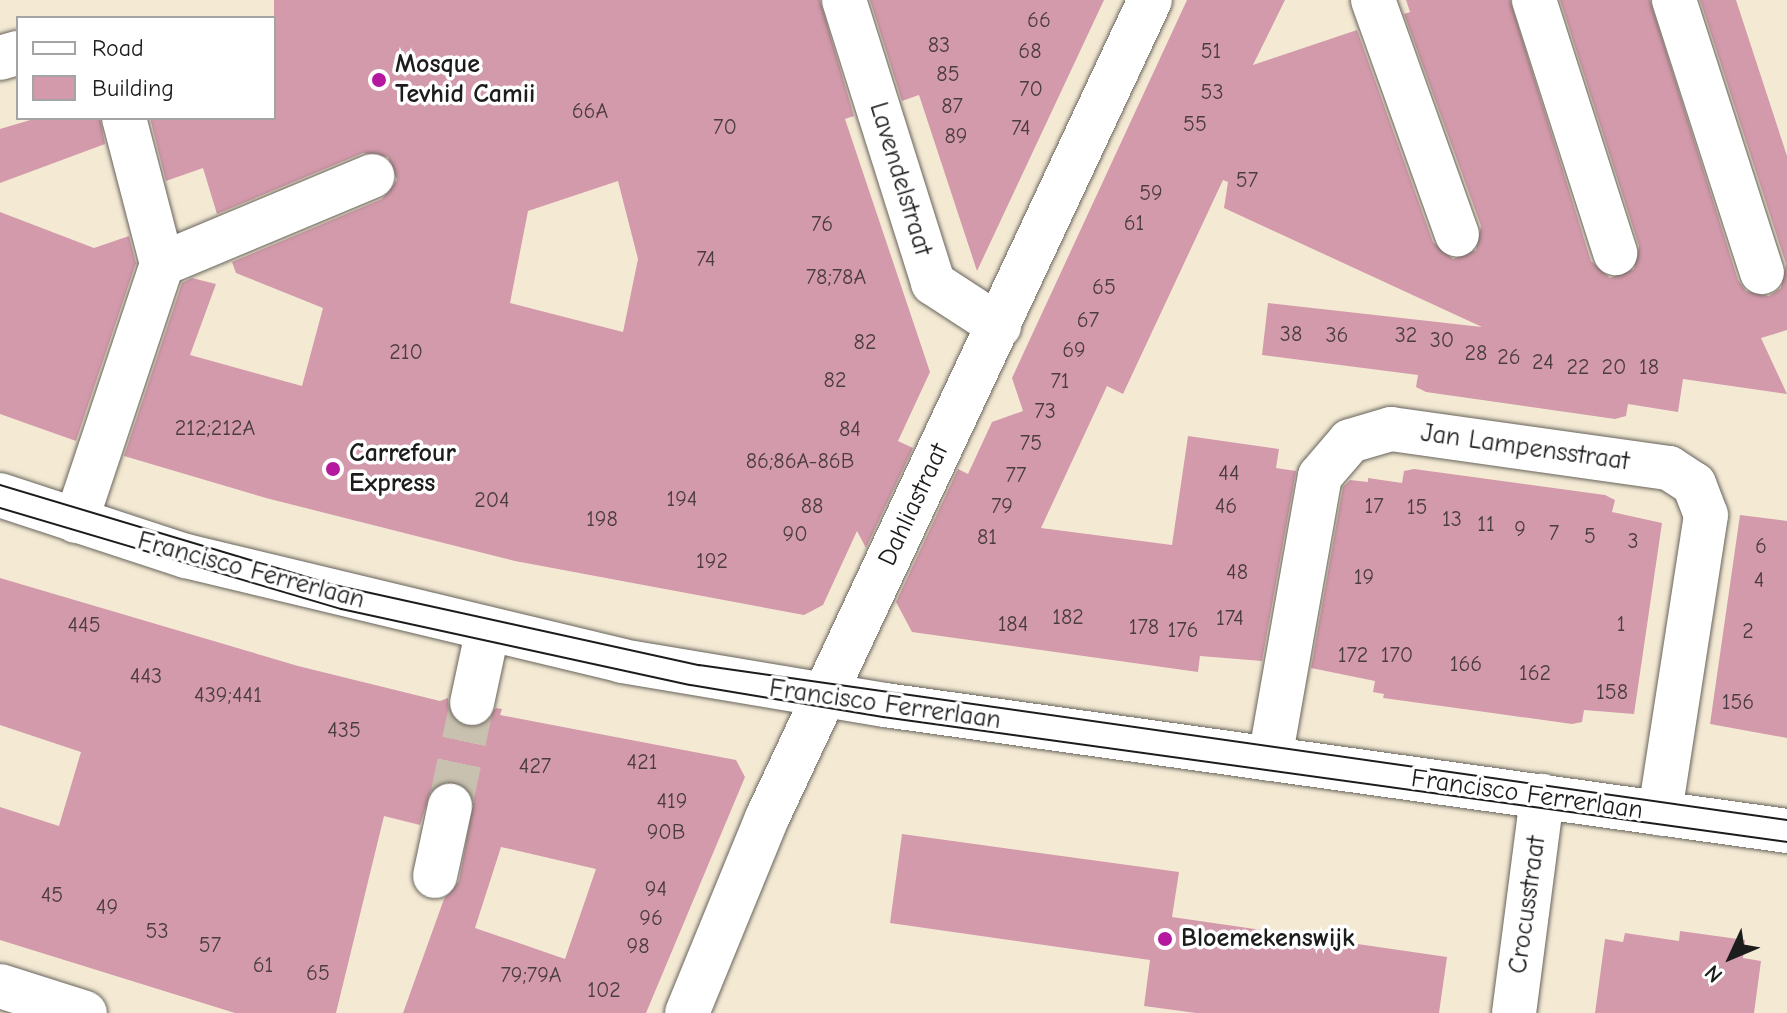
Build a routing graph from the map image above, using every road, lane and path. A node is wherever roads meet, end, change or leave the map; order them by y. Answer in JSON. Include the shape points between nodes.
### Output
{"nodes":[{"id":1,"x":844,"y":0,"type":"edge"},
{"id":2,"x":1150,"y":0,"type":"edge"},
{"id":3,"x":1373,"y":0,"type":"edge"},
{"id":4,"x":1534,"y":0,"type":"edge"},
{"id":5,"x":1674,"y":0,"type":"edge"},
{"id":6,"x":125,"y":120,"type":"edge"},
{"id":7,"x":372,"y":176,"type":"dead end"},
{"id":8,"x":1457,"y":234,"type":"dead end"},
{"id":9,"x":1615,"y":253,"type":"dead end"},
{"id":10,"x":162,"y":264,"type":"junction"},
{"id":11,"x":1762,"y":272,"type":"dead end"},
{"id":12,"x":999,"y":326,"type":"junction"},
{"id":13,"x":0,"y":495,"type":"edge"},
{"id":14,"x":76,"y":521,"type":"junction"},
{"id":15,"x":487,"y":633,"type":"junction"},
{"id":16,"x":824,"y":696,"type":"junction"},
{"id":17,"x":472,"y":703,"type":"tunnel mouth"},
{"id":18,"x":1270,"y":759,"type":"junction"},
{"id":19,"x":1542,"y":796,"type":"junction"},
{"id":20,"x":450,"y":806,"type":"tunnel mouth"},
{"id":21,"x":1660,"y":813,"type":"junction"},
{"id":22,"x":1787,"y":831,"type":"edge"},
{"id":23,"x":435,"y":876,"type":"dead end"},
{"id":24,"x":0,"y":986,"type":"edge"},
{"id":25,"x":85,"y":1013,"type":"edge"},
{"id":26,"x":687,"y":1013,"type":"edge"},
{"id":27,"x":1514,"y":1013,"type":"edge"}],
"edges":[{"from":1,"to":12,"type":"street","name":"Lavendelstraat","via":[[933,283]]},
{"from":2,"to":12,"type":"street","name":"Dahliastraat"},
{"from":3,"to":8,"type":"street"},
{"from":4,"to":9,"type":"street"},
{"from":5,"to":11,"type":"street"},
{"from":6,"to":10,"type":"street"},
{"from":7,"to":10,"type":"street"},
{"from":10,"to":14,"type":"street"},
{"from":12,"to":16,"type":"street","name":"Dahliastraat"},
{"from":13,"to":14,"type":"street","name":"Francisco Ferrerlaan"},
{"from":14,"to":15,"type":"street","name":"Francisco Ferrerlaan","via":[[186,556]]},
{"from":15,"to":16,"type":"street","name":"Francisco Ferrerlaan"},
{"from":15,"to":17,"type":"street"},
{"from":16,"to":18,"type":"street","name":"Francisco Ferrerlaan"},
{"from":16,"to":26,"type":"street","name":"Dahliastraat"},
{"from":18,"to":19,"type":"street","name":"Francisco Ferrerlaan"},
{"from":18,"to":21,"type":"street","name":"Jan Lampensstraat","via":[[1320,476],[1350,441],[1391,429],[1669,468],[1694,484],[1706,515]]},
{"from":19,"to":21,"type":"street","name":"Francisco Ferrerlaan"},
{"from":19,"to":27,"type":"street","name":"Crocusstraat"},
{"from":20,"to":23,"type":"street"},
{"from":21,"to":22,"type":"street","name":"Francisco Ferrerlaan"},
{"from":24,"to":25,"type":"street"}]}
